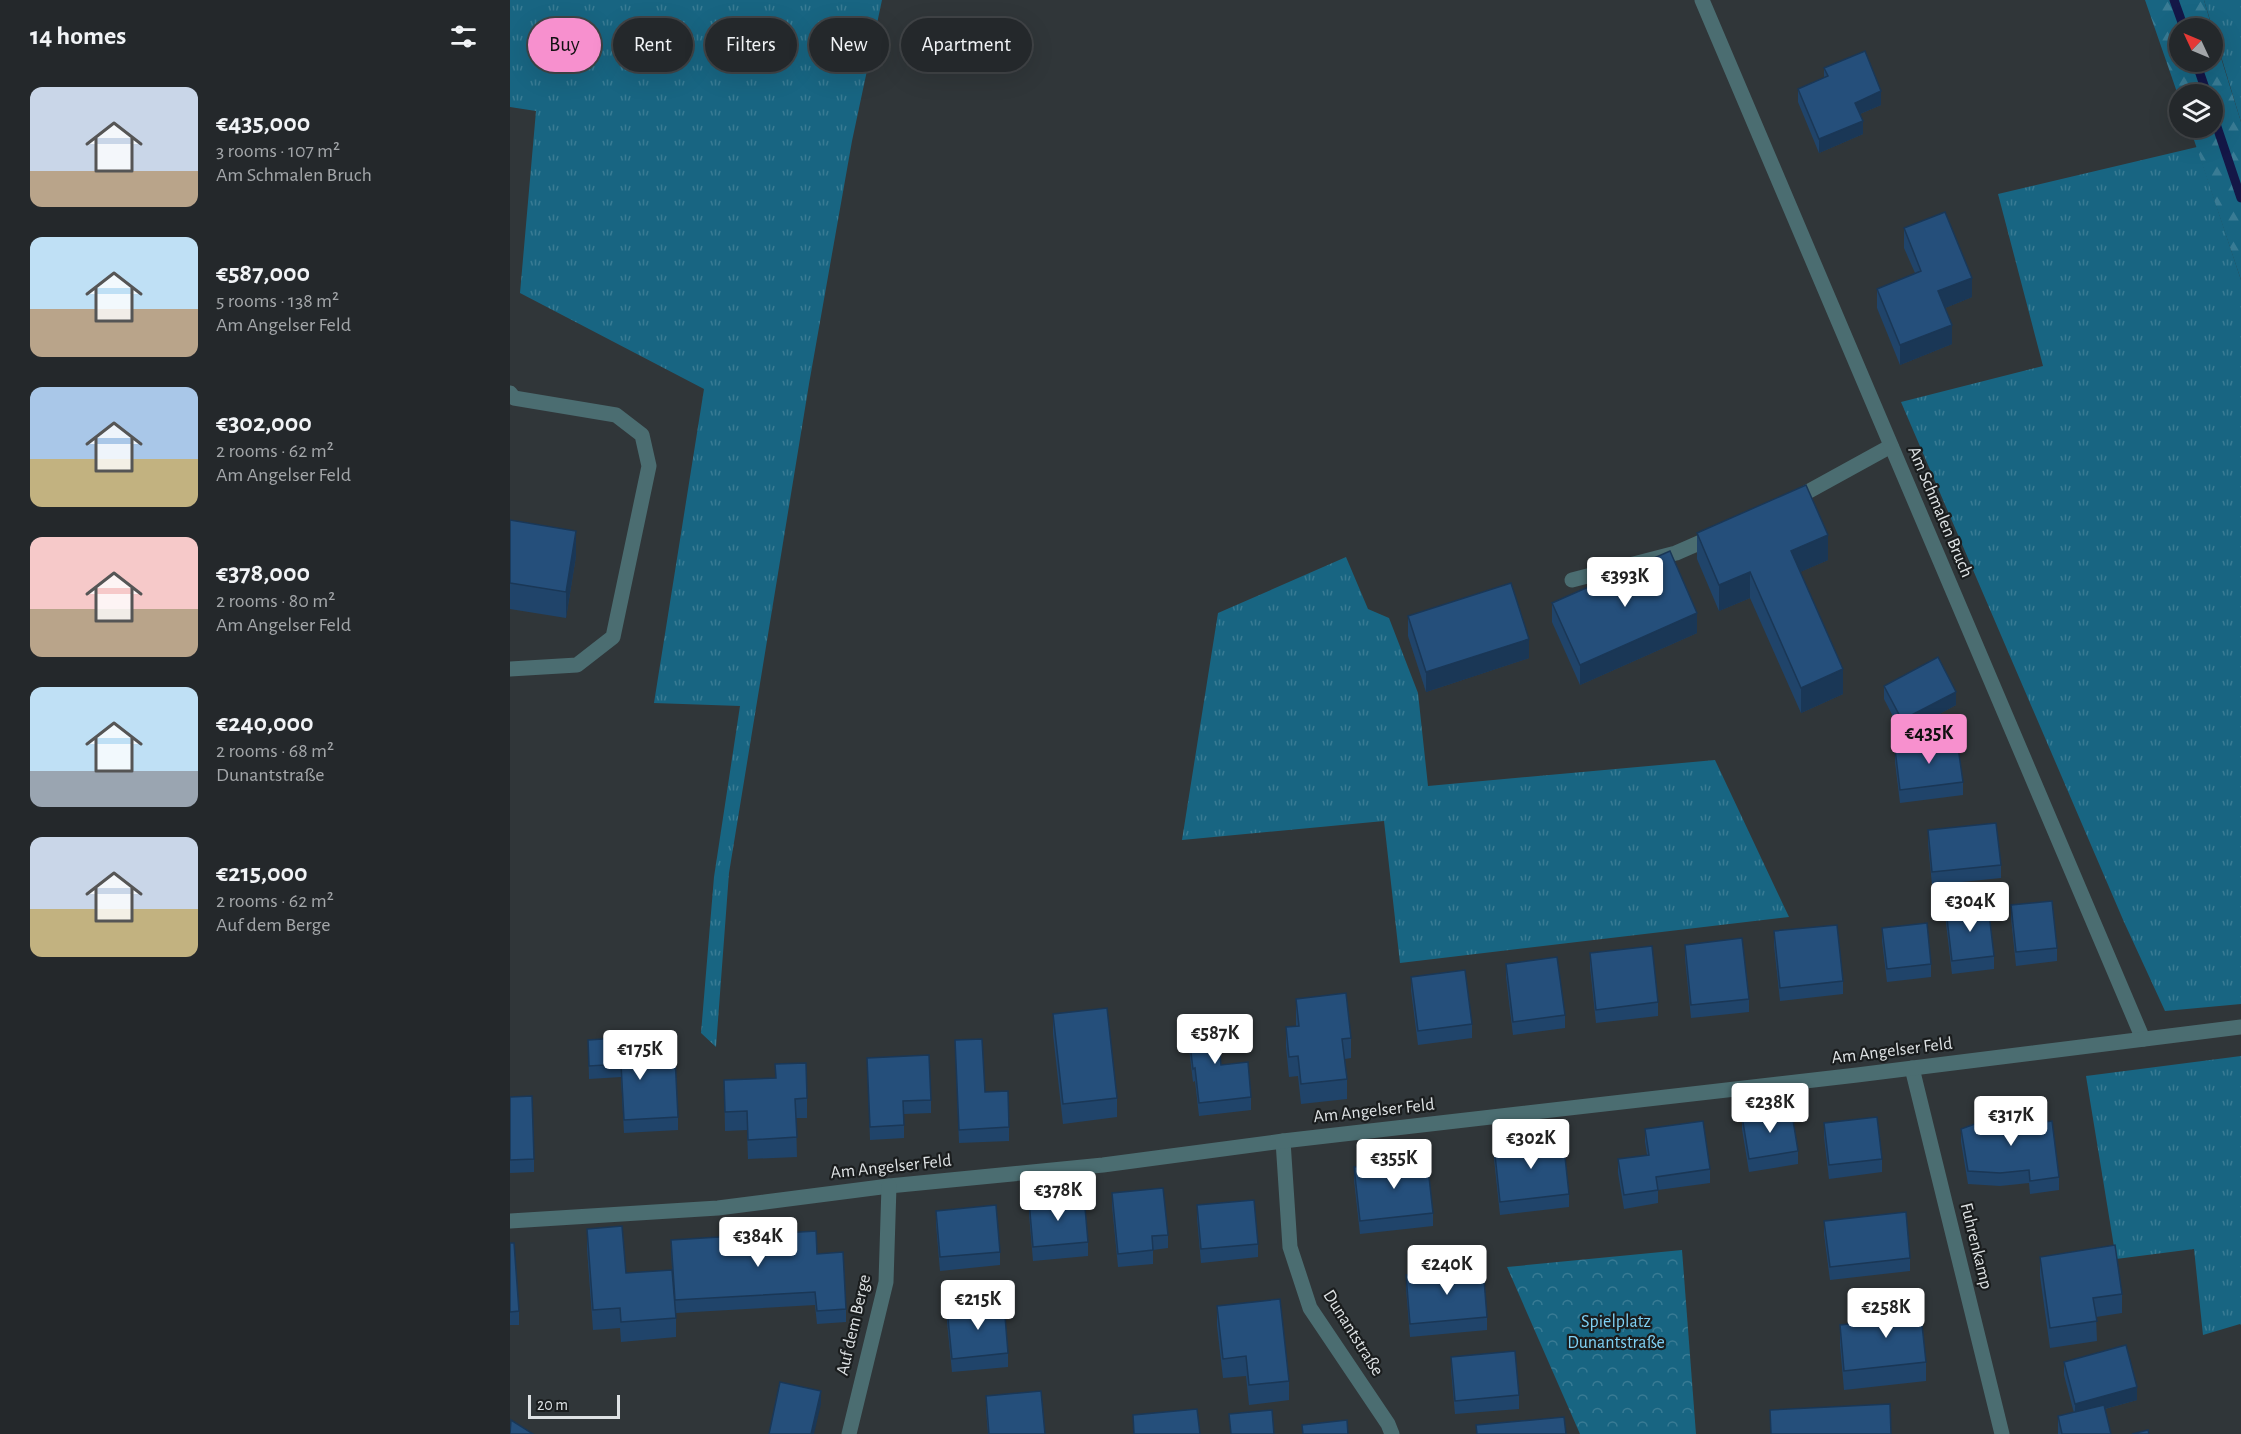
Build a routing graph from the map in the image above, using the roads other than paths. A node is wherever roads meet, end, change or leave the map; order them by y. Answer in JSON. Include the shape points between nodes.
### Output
{"nodes":[{"id":1,"x":1702,"y":0,"type":"edge"},
{"id":2,"x":510,"y":393,"type":"edge"},
{"id":3,"x":1891,"y":446,"type":"junction"},
{"id":4,"x":1782,"y":506,"type":"edge"},
{"id":5,"x":1729,"y":529,"type":"edge"},
{"id":6,"x":1572,"y":580,"type":"dead end"},
{"id":7,"x":510,"y":669,"type":"edge"},
{"id":8,"x":2241,"y":1028,"type":"edge"},
{"id":9,"x":2143,"y":1039,"type":"junction"},
{"id":10,"x":1912,"y":1068,"type":"junction"},
{"id":11,"x":1283,"y":1140,"type":"junction"},
{"id":12,"x":889,"y":1186,"type":"junction"},
{"id":13,"x":510,"y":1221,"type":"edge"},
{"id":14,"x":849,"y":1434,"type":"edge"},
{"id":15,"x":1392,"y":1434,"type":"edge"},
{"id":16,"x":2002,"y":1434,"type":"edge"}],
"edges":[{"from":1,"to":3,"type":"street","name":"Am Schmalen Bruch"},
{"from":2,"to":7,"type":"street","via":[[514,398],[616,415],[642,435],[649,466],[613,637],[577,664]]},
{"from":3,"to":4,"type":"street"},
{"from":3,"to":9,"type":"street","name":"Am Schmalen Bruch"},
{"from":5,"to":6,"type":"street","via":[[1676,553]]},
{"from":8,"to":9,"type":"street","name":"Am Angelser Feld"},
{"from":9,"to":10,"type":"street","name":"Am Angelser Feld"},
{"from":10,"to":11,"type":"street","name":"Am Angelser Feld"},
{"from":10,"to":16,"type":"street","name":"Fuhrenkamp"},
{"from":11,"to":12,"type":"street","name":"Am Angelser Feld","via":[[1103,1165]]},
{"from":11,"to":15,"type":"street","name":"Dunantstraße","via":[[1290,1247],[1310,1308]]},
{"from":12,"to":13,"type":"street","name":"Am Angelser Feld","via":[[718,1208]]},
{"from":12,"to":14,"type":"street","name":"Auf dem Berge","via":[[886,1282]]}]}
